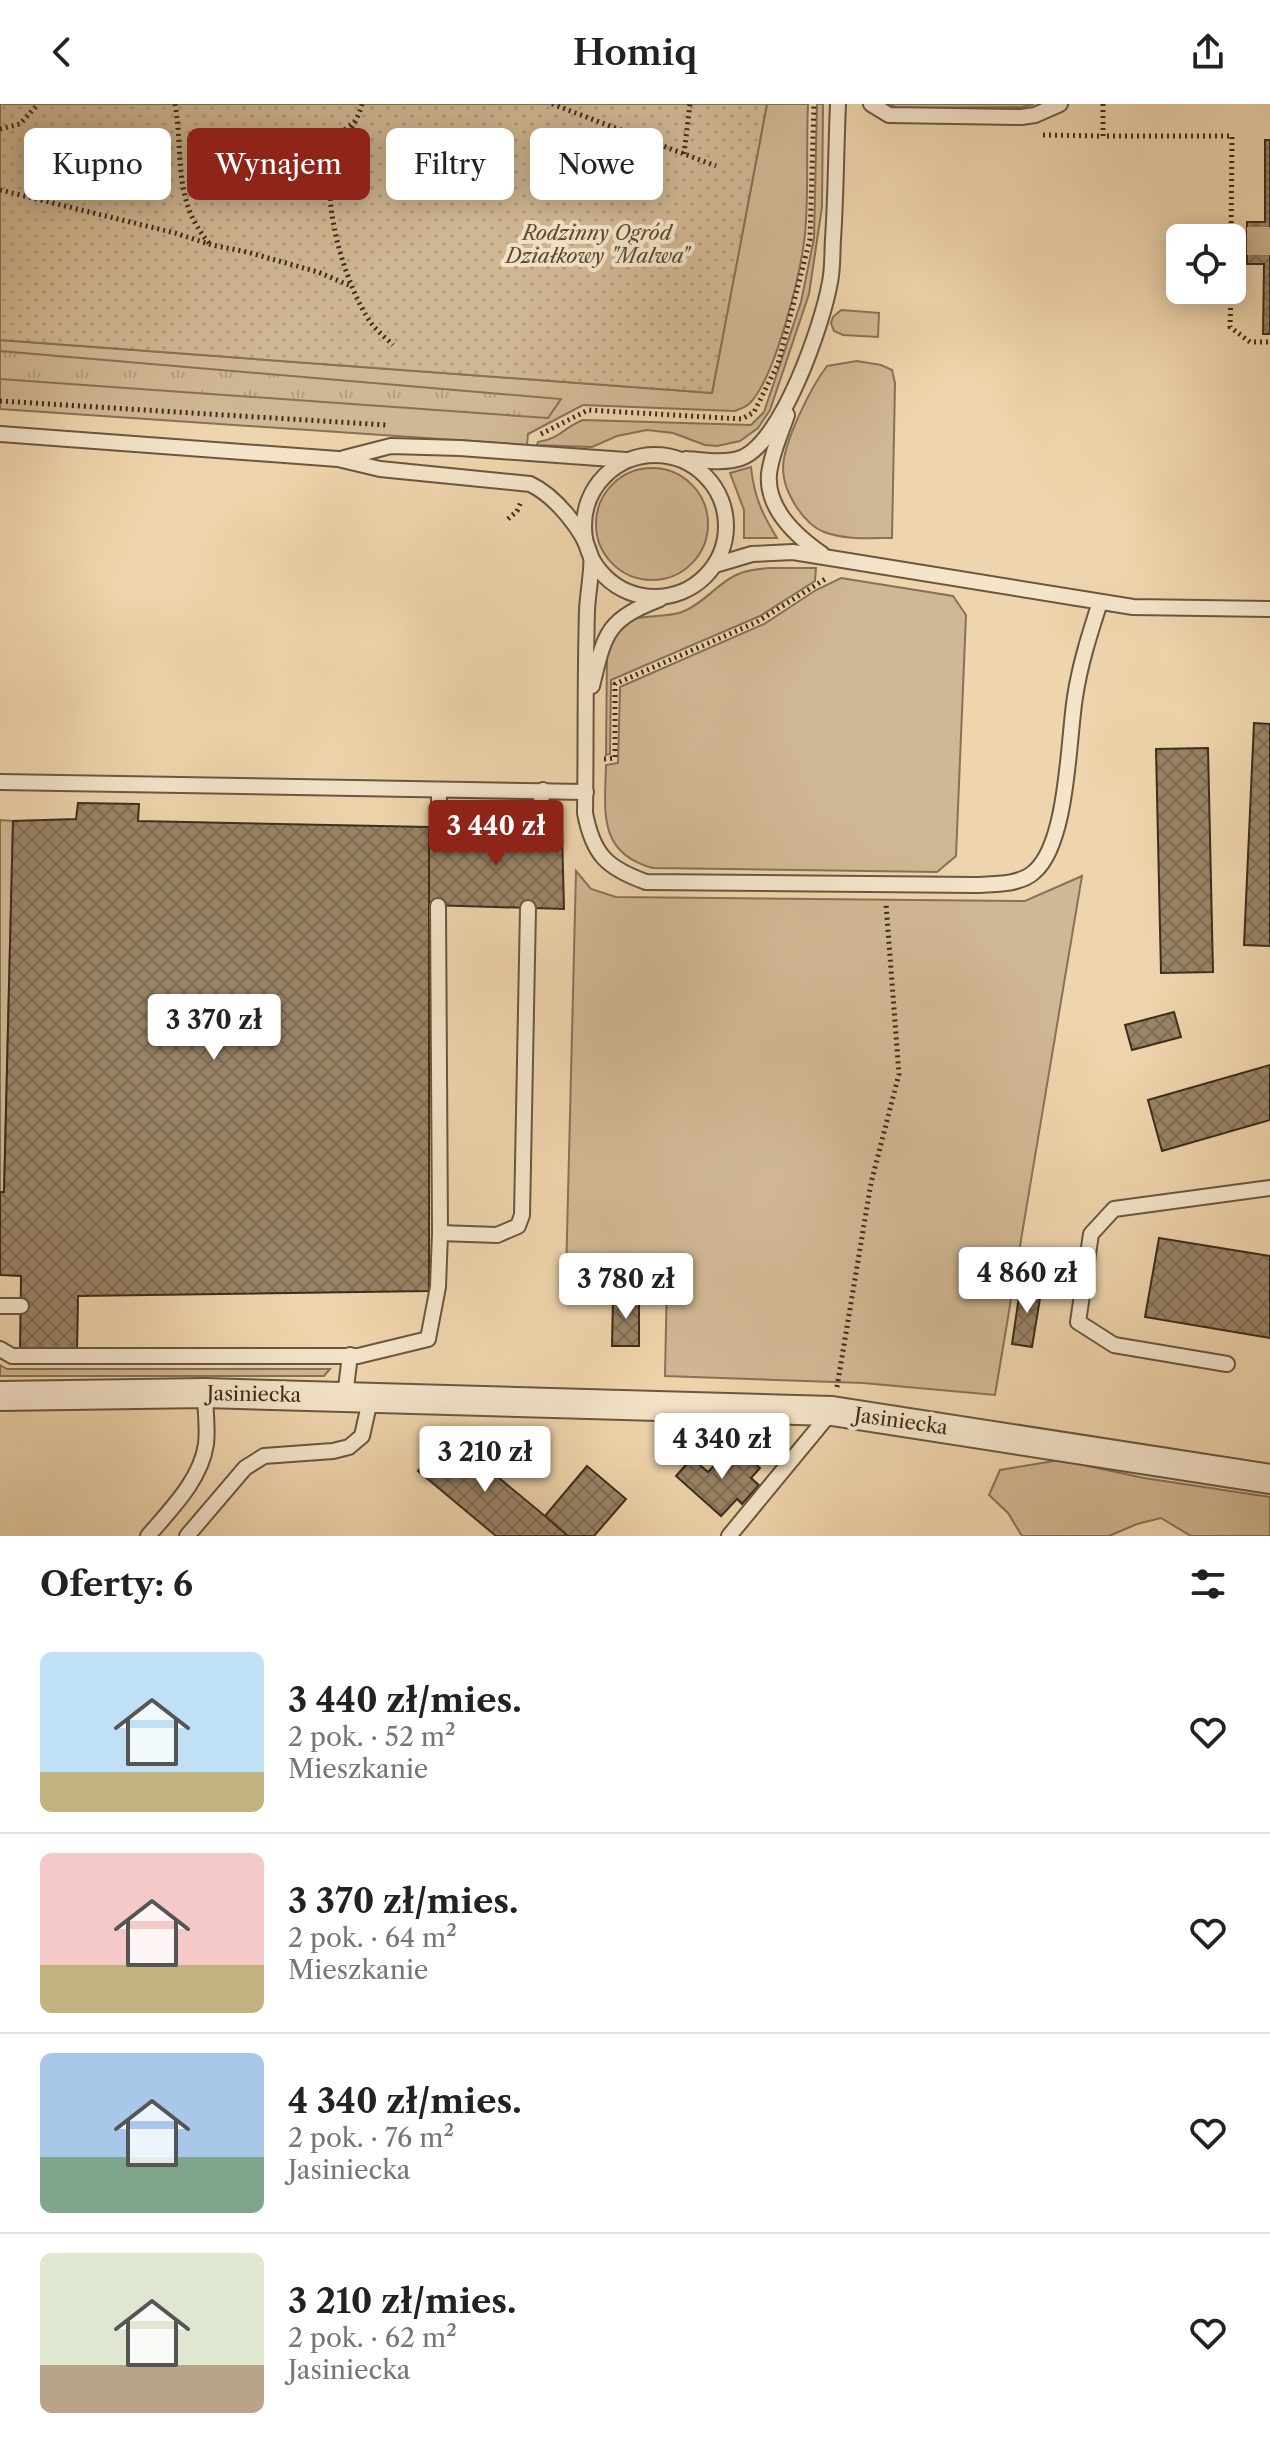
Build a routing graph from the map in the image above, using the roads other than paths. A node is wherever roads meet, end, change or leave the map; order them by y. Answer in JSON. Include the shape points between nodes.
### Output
{"nodes":[{"id":1,"x":838,"y":104,"type":"edge"},
{"id":2,"x":871,"y":104,"type":"edge"},
{"id":3,"x":1060,"y":104,"type":"edge"},
{"id":4,"x":804,"y":365,"type":"junction"},
{"id":5,"x":0,"y":434,"type":"edge"},
{"id":6,"x":338,"y":459,"type":"junction"},
{"id":7,"x":681,"y":459,"type":"junction"},
{"id":8,"x":626,"y":460,"type":"junction"},
{"id":9,"x":592,"y":558,"type":"junction"},
{"id":10,"x":827,"y":558,"type":"junction"},
{"id":11,"x":715,"y":565,"type":"junction"},
{"id":12,"x":669,"y":596,"type":"junction"},
{"id":13,"x":1100,"y":602,"type":"junction"},
{"id":14,"x":1270,"y":609,"type":"edge"},
{"id":15,"x":587,"y":706,"type":"junction"},
{"id":16,"x":0,"y":782,"type":"edge"},
{"id":17,"x":439,"y":790,"type":"junction"},
{"id":18,"x":543,"y":790,"type":"junction"},
{"id":19,"x":586,"y":792,"type":"junction"},
{"id":20,"x":439,"y":827,"type":"dead end"},
{"id":21,"x":536,"y":831,"type":"dead end"},
{"id":22,"x":438,"y":906,"type":"dead end"},
{"id":23,"x":528,"y":908,"type":"dead end"},
{"id":24,"x":1270,"y":1188,"type":"edge"},
{"id":25,"x":440,"y":1233,"type":"junction"},
{"id":26,"x":0,"y":1306,"type":"edge"},
{"id":27,"x":21,"y":1306,"type":"dead end"},
{"id":28,"x":0,"y":1349,"type":"edge"},
{"id":29,"x":350,"y":1355,"type":"junction"},
{"id":30,"x":1227,"y":1364,"type":"dead end"},
{"id":31,"x":205,"y":1393,"type":"junction"},
{"id":32,"x":0,"y":1396,"type":"edge"},
{"id":33,"x":358,"y":1396,"type":"junction"},
{"id":34,"x":832,"y":1411,"type":"junction"},
{"id":35,"x":1270,"y":1479,"type":"edge"},
{"id":36,"x":148,"y":1536,"type":"edge"},
{"id":37,"x":187,"y":1536,"type":"edge"},
{"id":38,"x":729,"y":1536,"type":"edge"}],
"edges":[{"from":1,"to":4,"type":"lane","via":[[830,282]]},
{"from":2,"to":3,"type":"lane","via":[[889,115],[1006,117],[1035,115]]},
{"from":4,"to":7,"type":"lane","via":[[776,424],[754,449],[741,458]]},
{"from":4,"to":10,"type":"lane","via":[[769,482],[772,500],[795,534]]},
{"from":5,"to":6,"type":"lane"},
{"from":6,"to":8,"type":"lane","via":[[391,446]]},
{"from":6,"to":9,"type":"lane","via":[[380,469],[530,484],[551,496]]},
{"from":7,"to":8,"type":"lane","via":[[644,455]]},
{"from":7,"to":11,"type":"lane","via":[[714,485],[723,504],[727,525]]},
{"from":8,"to":9,"type":"lane","via":[[607,473],[585,513]]},
{"from":9,"to":12,"type":"lane","via":[[605,577],[624,590]]},
{"from":9,"to":15,"type":"lane"},
{"from":10,"to":11,"type":"lane","via":[[793,552],[752,554]]},
{"from":10,"to":13,"type":"lane"},
{"from":11,"to":12,"type":"lane","via":[[687,590]]},
{"from":12,"to":15,"type":"lane","via":[[639,607],[604,639]]},
{"from":13,"to":14,"type":"lane","via":[[1165,609]]},
{"from":13,"to":19,"type":"lane","via":[[1075,695],[1057,831],[1050,854],[1033,874],[1006,883],[646,882],[622,874],[601,855],[590,835]]},
{"from":15,"to":19,"type":"lane"},
{"from":16,"to":17,"type":"lane"},
{"from":17,"to":18,"type":"lane"},
{"from":17,"to":20,"type":"lane"},
{"from":18,"to":19,"type":"lane"},
{"from":18,"to":21,"type":"lane"},
{"from":22,"to":25,"type":"lane"},
{"from":23,"to":25,"type":"lane","via":[[522,1215],[518,1226],[497,1235]]},
{"from":24,"to":30,"type":"lane","via":[[1114,1209],[1091,1234],[1078,1322],[1114,1345]]},
{"from":25,"to":29,"type":"lane","via":[[438,1287],[428,1339]]},
{"from":26,"to":27,"type":"lane"},
{"from":28,"to":29,"type":"lane","via":[[12,1356]]},
{"from":29,"to":33,"type":"lane"},
{"from":31,"to":32,"type":"street","name":"Jasiniecka"},
{"from":31,"to":33,"type":"street","name":"Jasiniecka"},
{"from":31,"to":36,"type":"lane","via":[[201,1462]]},
{"from":33,"to":34,"type":"street","name":"Jasiniecka"},
{"from":33,"to":37,"type":"lane","via":[[362,1436],[349,1447],[264,1456],[245,1468]]},
{"from":34,"to":35,"type":"street","name":"Jasiniecka"},
{"from":34,"to":38,"type":"lane"}]}
